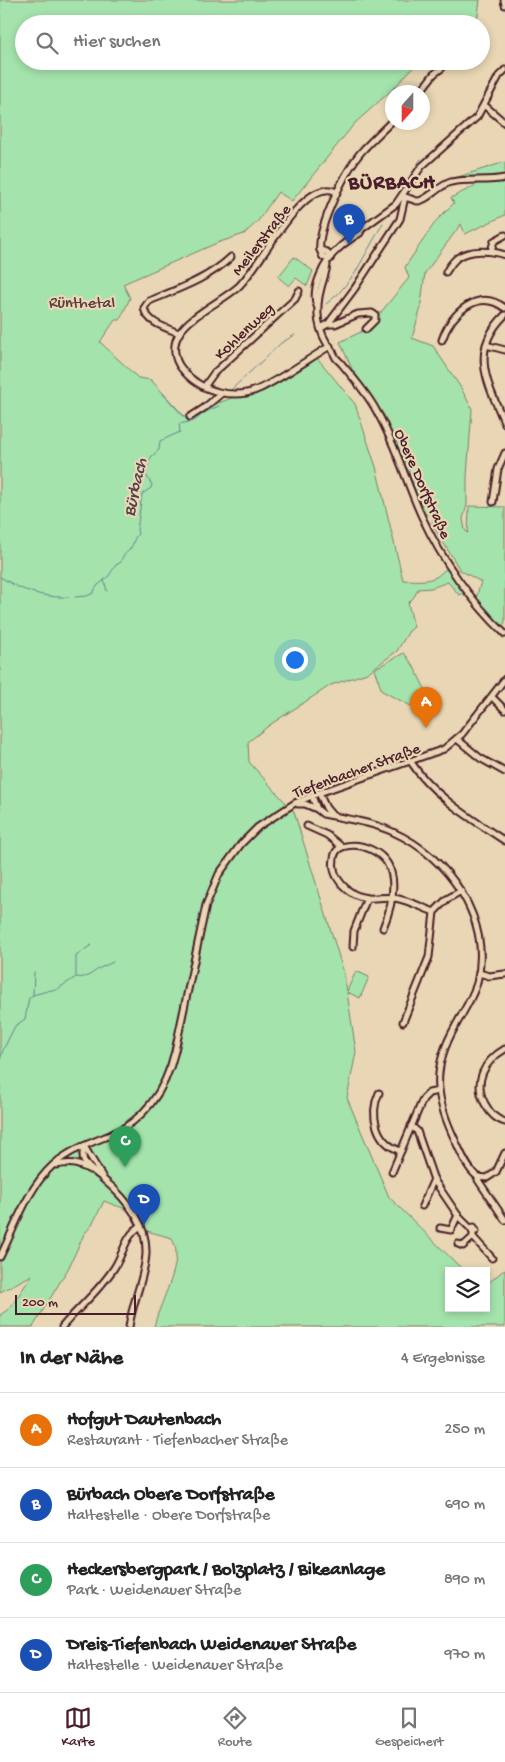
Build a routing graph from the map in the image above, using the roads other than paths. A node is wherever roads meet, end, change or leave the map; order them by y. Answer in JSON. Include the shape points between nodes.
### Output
{"nodes":[{"id":1,"x":504,"y":0,"type":"edge"},
{"id":2,"x":505,"y":6,"type":"edge"},
{"id":3,"x":439,"y":70,"type":"edge"},
{"id":4,"x":505,"y":70,"type":"edge"},
{"id":5,"x":425,"y":85,"type":"edge"},
{"id":6,"x":484,"y":105,"type":"junction"},
{"id":7,"x":505,"y":124,"type":"edge"},
{"id":8,"x":385,"y":129,"type":"edge"},
{"id":9,"x":505,"y":178,"type":"edge"},
{"id":10,"x":337,"y":192,"type":"junction"},
{"id":11,"x":403,"y":196,"type":"junction"},
{"id":12,"x":505,"y":235,"type":"edge"},
{"id":13,"x":491,"y":251,"type":"junction"},
{"id":14,"x":505,"y":255,"type":"edge"},
{"id":15,"x":231,"y":257,"type":"dead end"},
{"id":16,"x":332,"y":257,"type":"junction"},
{"id":17,"x":446,"y":272,"type":"dead end"},
{"id":18,"x":299,"y":292,"type":"dead end"},
{"id":19,"x":505,"y":308,"type":"edge"},
{"id":20,"x":505,"y":315,"type":"edge"},
{"id":21,"x":328,"y":324,"type":"junction"},
{"id":22,"x":321,"y":328,"type":"junction"},
{"id":23,"x":366,"y":329,"type":"dead end"},
{"id":24,"x":179,"y":333,"type":"junction"},
{"id":25,"x":442,"y":340,"type":"dead end"},
{"id":26,"x":486,"y":345,"type":"junction"},
{"id":27,"x":331,"y":349,"type":"junction"},
{"id":28,"x":505,"y":350,"type":"edge"},
{"id":29,"x":204,"y":387,"type":"junction"},
{"id":30,"x":222,"y":393,"type":"junction"},
{"id":31,"x":504,"y":416,"type":"edge"},
{"id":32,"x":190,"y":417,"type":"dead end"},
{"id":33,"x":505,"y":424,"type":"edge"},
{"id":34,"x":505,"y":453,"type":"edge"},
{"id":35,"x":493,"y":502,"type":"dead end"},
{"id":36,"x":505,"y":634,"type":"edge"},
{"id":37,"x":505,"y":679,"type":"edge"},
{"id":38,"x":492,"y":697,"type":"junction"},
{"id":39,"x":505,"y":710,"type":"edge"},
{"id":40,"x":457,"y":739,"type":"junction"},
{"id":41,"x":412,"y":762,"type":"junction"},
{"id":42,"x":505,"y":772,"type":"edge"},
{"id":43,"x":319,"y":793,"type":"junction"},
{"id":44,"x":312,"y":796,"type":"junction"},
{"id":45,"x":295,"y":804,"type":"junction"},
{"id":46,"x":317,"y":809,"type":"junction"},
{"id":47,"x":335,"y":816,"type":"junction"},
{"id":48,"x":307,"y":826,"type":"dead end"},
{"id":49,"x":505,"y":841,"type":"edge"},
{"id":50,"x":342,"y":847,"type":"junction"},
{"id":51,"x":461,"y":891,"type":"junction"},
{"id":52,"x":393,"y":897,"type":"junction"},
{"id":53,"x":367,"y":898,"type":"junction"},
{"id":54,"x":434,"y":912,"type":"junction"},
{"id":55,"x":383,"y":928,"type":"dead end"},
{"id":56,"x":353,"y":946,"type":"dead end"},
{"id":57,"x":479,"y":973,"type":"junction"},
{"id":58,"x":505,"y":974,"type":"edge"},
{"id":59,"x":403,"y":1022,"type":"dead end"},
{"id":60,"x":505,"y":1049,"type":"edge"},
{"id":61,"x":439,"y":1091,"type":"junction"},
{"id":62,"x":379,"y":1093,"type":"dead end"},
{"id":63,"x":505,"y":1122,"type":"edge"},
{"id":64,"x":411,"y":1126,"type":"junction"},
{"id":65,"x":84,"y":1146,"type":"junction"},
{"id":66,"x":400,"y":1151,"type":"junction"},
{"id":67,"x":505,"y":1153,"type":"edge"},
{"id":68,"x":53,"y":1166,"type":"junction"},
{"id":69,"x":392,"y":1172,"type":"dead end"},
{"id":70,"x":101,"y":1177,"type":"junction"},
{"id":71,"x":478,"y":1177,"type":"junction"},
{"id":72,"x":487,"y":1178,"type":"junction"},
{"id":73,"x":434,"y":1179,"type":"junction"},
{"id":74,"x":486,"y":1192,"type":"junction"},
{"id":75,"x":422,"y":1206,"type":"dead end"},
{"id":76,"x":458,"y":1215,"type":"junction"},
{"id":77,"x":505,"y":1220,"type":"edge"},
{"id":78,"x":141,"y":1226,"type":"junction"},
{"id":79,"x":440,"y":1228,"type":"dead end"},
{"id":80,"x":472,"y":1232,"type":"junction"},
{"id":81,"x":458,"y":1244,"type":"dead end"},
{"id":82,"x":0,"y":1257,"type":"edge"},
{"id":83,"x":492,"y":1258,"type":"dead end"},
{"id":84,"x":62,"y":1327,"type":"edge"},
{"id":85,"x":129,"y":1327,"type":"edge"}],
"edges":[{"from":1,"to":2,"type":"street"},
{"from":3,"to":5,"type":"street"},
{"from":4,"to":6,"type":"street","name":"Obere Dorfstraße"},
{"from":6,"to":7,"type":"street"},
{"from":6,"to":11,"type":"street","name":"Obere Dorfstraße","via":[[477,117],[427,160]]},
{"from":8,"to":10,"type":"street","via":[[347,171]]},
{"from":9,"to":11,"type":"street","via":[[448,183],[423,200]]},
{"from":10,"to":16,"type":"street","via":[[322,233],[320,250],[323,257]]},
{"from":10,"to":24,"type":"street","name":"Meilerstraße","via":[[325,190],[307,201],[284,224],[246,279]]},
{"from":11,"to":16,"type":"street","name":"Obere Dorfstraße","via":[[337,249]]},
{"from":11,"to":21,"type":"street","name":"Obere Dorfstraße","via":[[400,219]]},
{"from":12,"to":13,"type":"street","via":[[494,241]]},
{"from":13,"to":14,"type":"street"},
{"from":13,"to":17,"type":"street","via":[[477,251],[459,257]]},
{"from":15,"to":24,"type":"street","via":[[202,279],[146,304],[147,315],[154,322]]},
{"from":16,"to":22,"type":"street","name":"Obere Dorfstraße","via":[[322,270],[314,299]]},
{"from":18,"to":29,"type":"street","name":"Kohlenweg","via":[[214,373]]},
{"from":19,"to":25,"type":"street","via":[[487,301],[470,304],[449,323]]},
{"from":20,"to":26,"type":"street","via":[[491,331]]},
{"from":21,"to":22,"type":"street","name":"Obere Dorfstraße"},
{"from":21,"to":23,"type":"street","via":[[358,314],[376,315]]},
{"from":22,"to":27,"type":"street","name":"Obere Dorfstraße"},
{"from":24,"to":29,"type":"street","via":[[175,344],[178,363]]},
{"from":26,"to":28,"type":"street"},
{"from":26,"to":31,"type":"street","via":[[485,374]]},
{"from":27,"to":30,"type":"street","via":[[260,388],[242,394]]},
{"from":27,"to":36,"type":"street","name":"Obere Dorfstraße","via":[[379,415],[422,516],[438,545],[470,596]]},
{"from":29,"to":30,"type":"street"},
{"from":30,"to":32,"type":"street"},
{"from":31,"to":33,"type":"street"},
{"from":34,"to":35,"type":"street","via":[[498,469]]},
{"from":37,"to":38,"type":"street","name":"Tiefenbacher Straße"},
{"from":38,"to":39,"type":"street"},
{"from":38,"to":40,"type":"street","name":"Tiefenbacher Straße"},
{"from":40,"to":41,"type":"street","name":"Tiefenbacher Straße","via":[[444,750]]},
{"from":40,"to":42,"type":"street","via":[[480,758]]},
{"from":41,"to":43,"type":"street","name":"Tiefenbacher Straße"},
{"from":41,"to":49,"type":"street","via":[[448,800]]},
{"from":43,"to":44,"type":"street","name":"Tiefenbacher Straße"},
{"from":43,"to":47,"type":"street","via":[[326,808]]},
{"from":44,"to":45,"type":"street","name":"Tiefenbacher Straße"},
{"from":44,"to":46,"type":"street"},
{"from":45,"to":46,"type":"street"},
{"from":45,"to":65,"type":"street","name":"Tiefenbacher Straße","via":[[251,833],[212,886],[165,1084],[154,1101],[133,1122]]},
{"from":46,"to":47,"type":"street"},
{"from":47,"to":51,"type":"street","via":[[381,827],[410,841],[437,862]]},
{"from":48,"to":50,"type":"street","via":[[327,835]]},
{"from":50,"to":52,"type":"street","via":[[359,845],[379,853],[390,869]]},
{"from":50,"to":53,"type":"street","via":[[333,860],[337,878],[348,889]]},
{"from":51,"to":54,"type":"street"},
{"from":51,"to":57,"type":"street","via":[[478,932]]},
{"from":52,"to":53,"type":"street"},
{"from":52,"to":54,"type":"street"},
{"from":52,"to":55,"type":"street"},
{"from":53,"to":56,"type":"street","via":[[354,931]]},
{"from":54,"to":59,"type":"street","via":[[429,957]]},
{"from":57,"to":58,"type":"street","via":[[489,976]]},
{"from":57,"to":61,"type":"street","via":[[469,1004],[441,1057]]},
{"from":60,"to":63,"type":"street","via":[[485,1066],[479,1088],[489,1112]]},
{"from":61,"to":64,"type":"street","via":[[428,1093],[423,1099]]},
{"from":61,"to":71,"type":"street","via":[[454,1139]]},
{"from":62,"to":66,"type":"street","via":[[375,1102],[376,1125],[384,1140]]},
{"from":64,"to":66,"type":"street"},
{"from":64,"to":73,"type":"street","via":[[417,1131]]},
{"from":65,"to":68,"type":"street","name":"Tiefenbacher Straße"},
{"from":65,"to":70,"type":"street"},
{"from":66,"to":69,"type":"street"},
{"from":67,"to":72,"type":"street","via":[[496,1172]]},
{"from":68,"to":70,"type":"street","via":[[75,1163]]},
{"from":68,"to":82,"type":"street","name":"Tiefenbacher Straße","via":[[34,1188]]},
{"from":70,"to":78,"type":"street","via":[[130,1208]]},
{"from":71,"to":72,"type":"street"},
{"from":71,"to":74,"type":"street"},
{"from":72,"to":74,"type":"street"},
{"from":73,"to":75,"type":"street"},
{"from":73,"to":76,"type":"street"},
{"from":74,"to":77,"type":"street"},
{"from":76,"to":79,"type":"street","via":[[451,1230]]},
{"from":76,"to":80,"type":"street"},
{"from":78,"to":84,"type":"street","via":[[128,1237],[122,1255],[106,1280]]},
{"from":78,"to":85,"type":"street","via":[[146,1259]]},
{"from":80,"to":81,"type":"street","via":[[463,1246]]},
{"from":80,"to":83,"type":"street"}]}
